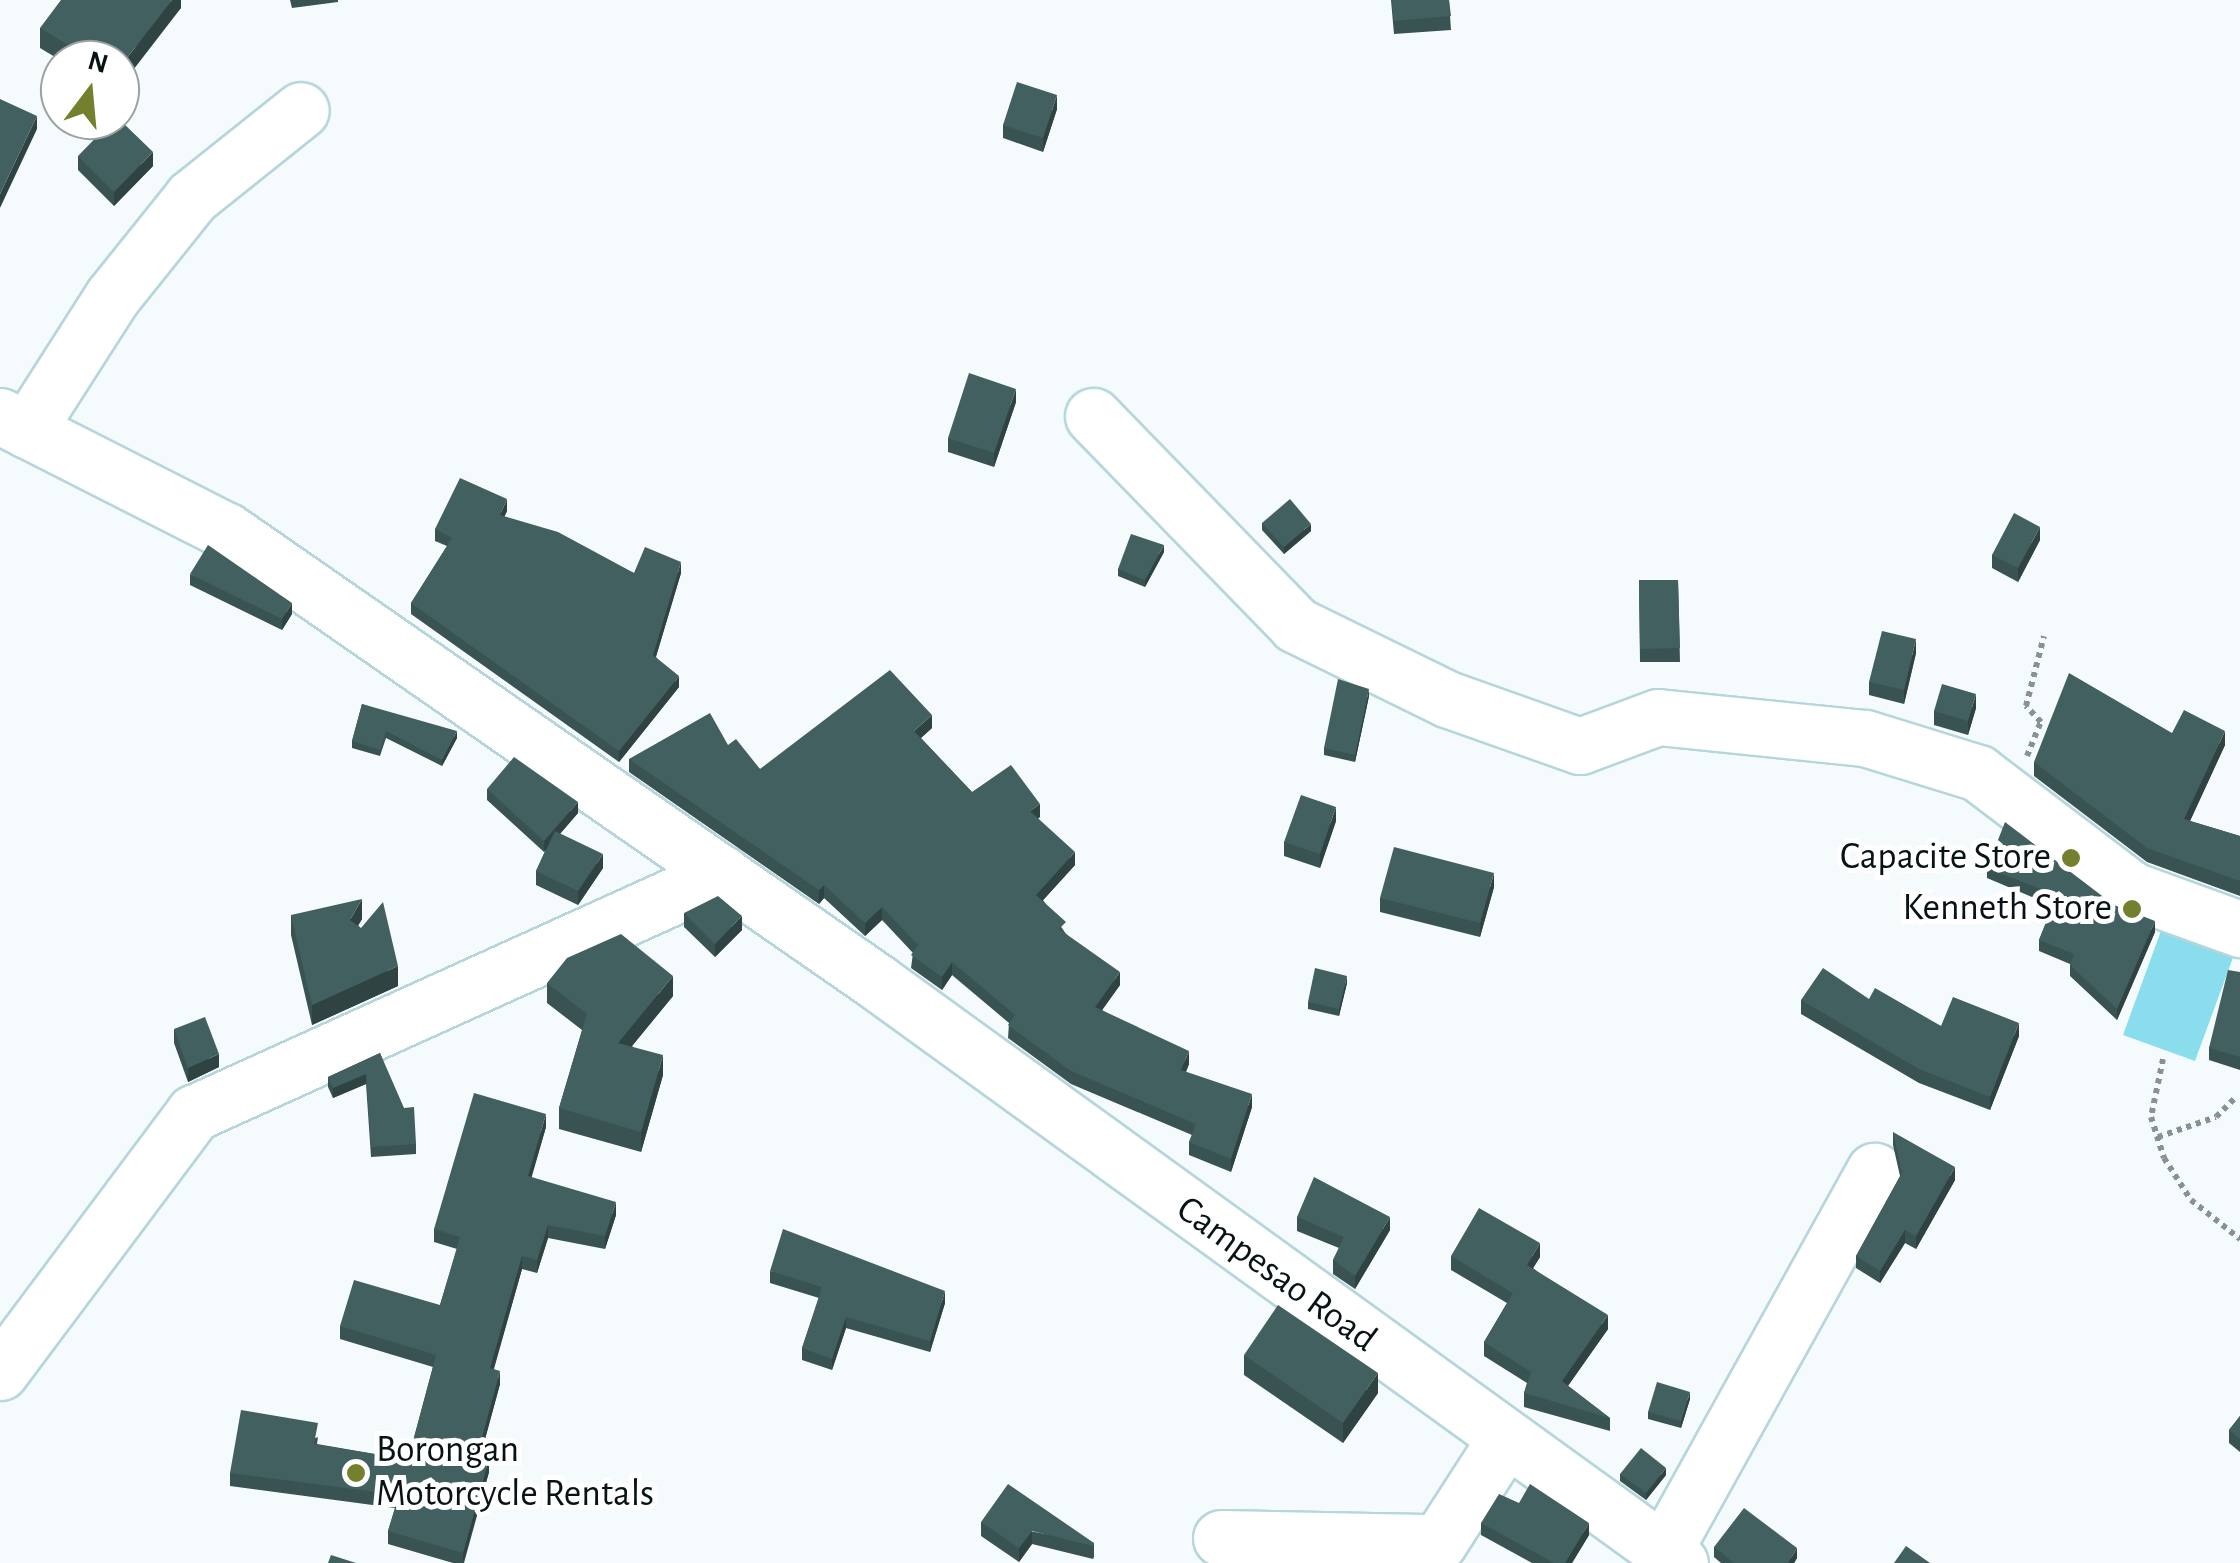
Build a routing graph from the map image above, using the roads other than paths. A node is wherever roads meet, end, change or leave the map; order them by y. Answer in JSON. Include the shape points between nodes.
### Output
{"nodes":[{"id":1,"x":301,"y":110,"type":"dead end"},
{"id":2,"x":1092,"y":416,"type":"dead end"},
{"id":3,"x":8,"y":423,"type":"edge"},
{"id":4,"x":722,"y":874,"type":"junction"},
{"id":5,"x":2240,"y":928,"type":"edge"},
{"id":6,"x":1874,"y":1171,"type":"dead end"},
{"id":7,"x":0,"y":1372,"type":"edge"},
{"id":8,"x":1504,"y":1441,"type":"junction"},
{"id":9,"x":1220,"y":1538,"type":"dead end"},
{"id":10,"x":1671,"y":1557,"type":"edge"}],
"edges":[{"from":1,"to":3,"type":"street","via":[[192,197]]},
{"from":2,"to":5,"type":"street","via":[[1296,624],[1447,699],[1580,746],[1658,717],[1865,738],[1978,773],[2132,890]]},
{"from":3,"to":4,"type":"street","name":"Campesao Road","via":[[227,531]]},
{"from":4,"to":7,"type":"street","via":[[194,1113]]},
{"from":4,"to":8,"type":"street","name":"Campesao Road"},
{"from":6,"to":10,"type":"street"},
{"from":8,"to":9,"type":"street","via":[[1440,1542]]},
{"from":8,"to":10,"type":"street","name":"Campesao Road"}]}
